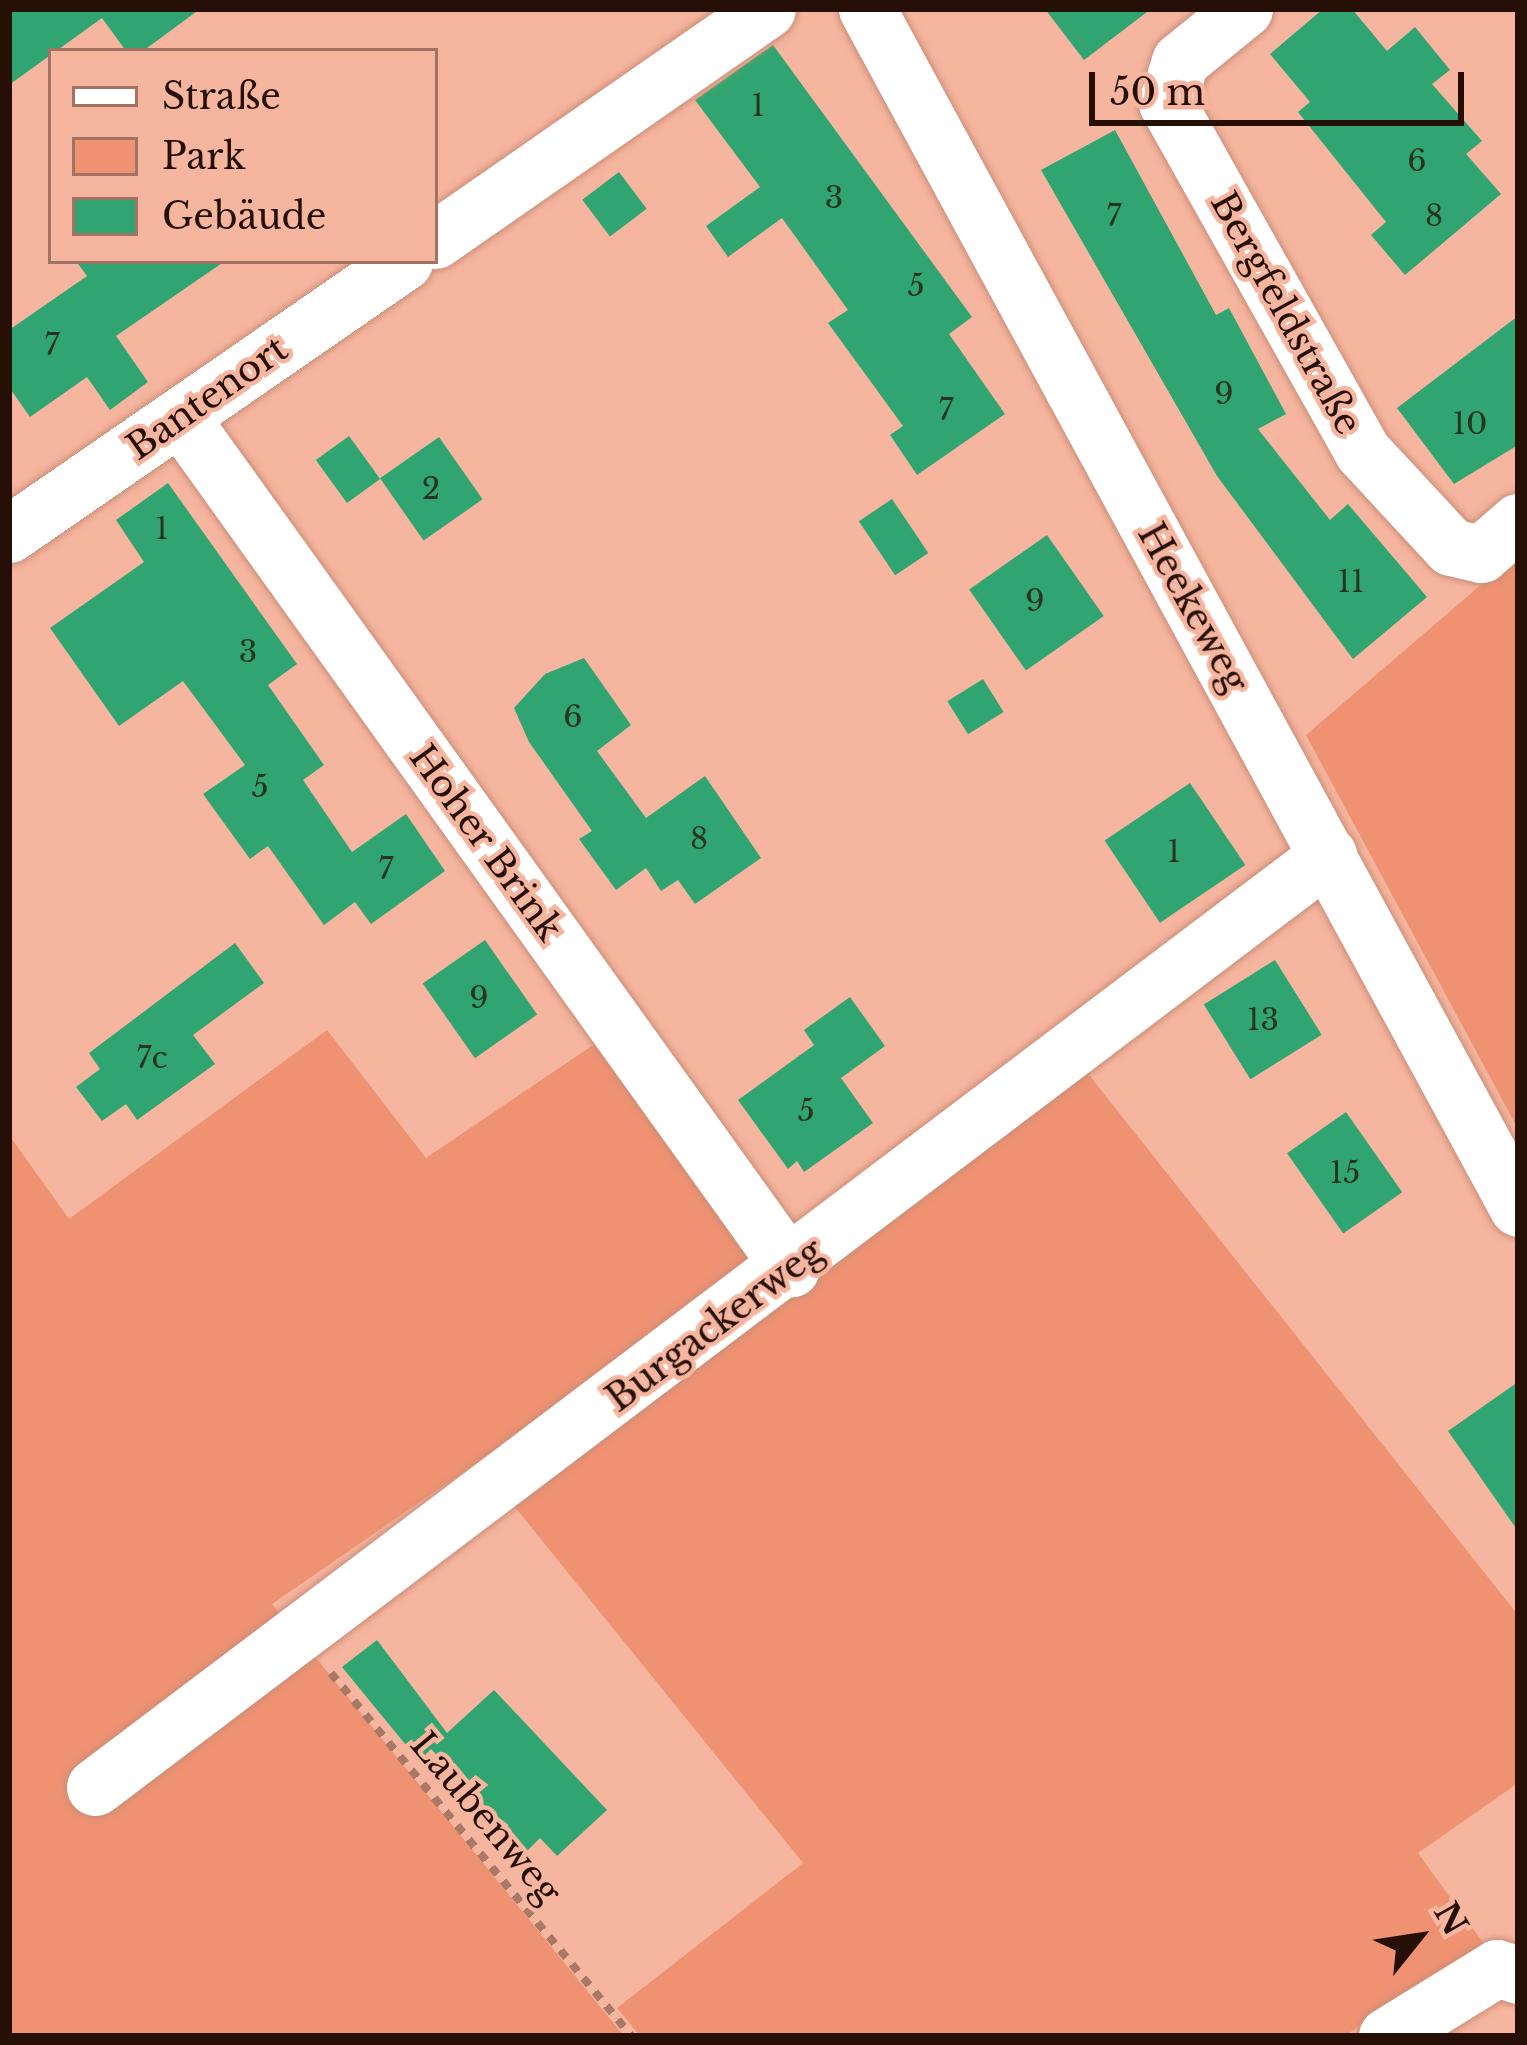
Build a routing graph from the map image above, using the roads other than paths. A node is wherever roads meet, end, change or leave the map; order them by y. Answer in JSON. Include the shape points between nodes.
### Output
{"nodes":[{"id":1,"x":767,"y":9,"type":"edge"},
{"id":2,"x":867,"y":9,"type":"edge"},
{"id":3,"x":1244,"y":9,"type":"edge"},
{"id":4,"x":438,"y":238,"type":"edge"},
{"id":5,"x":400,"y":264,"type":"edge"},
{"id":6,"x":180,"y":417,"type":"junction"},
{"id":7,"x":1518,"y":522,"type":"edge"},
{"id":8,"x":9,"y":534,"type":"edge"},
{"id":9,"x":1328,"y":855,"type":"junction"},
{"id":10,"x":1518,"y":1208,"type":"edge"},
{"id":11,"x":791,"y":1270,"type":"junction"},
{"id":12,"x":95,"y":1787,"type":"dead end"},
{"id":13,"x":1518,"y":1975,"type":"edge"},
{"id":14,"x":1387,"y":2036,"type":"edge"}],
"edges":[{"from":1,"to":4,"type":"street"},
{"from":2,"to":9,"type":"street","name":"Heekeweg"},
{"from":3,"to":7,"type":"street","name":"Bergfeldstraße","via":[[1180,61],[1168,103],[1363,452],[1451,547],[1481,554]]},
{"from":5,"to":6,"type":"street","name":"Bantenort"},
{"from":6,"to":8,"type":"street","name":"Bantenort"},
{"from":6,"to":11,"type":"street","name":"Hoher Brink"},
{"from":9,"to":10,"type":"street","name":"Heekeweg"},
{"from":9,"to":11,"type":"street","name":"Burgackerweg"},
{"from":11,"to":12,"type":"street","name":"Burgackerweg"},
{"from":13,"to":14,"type":"street","via":[[1497,1968]]}]}
